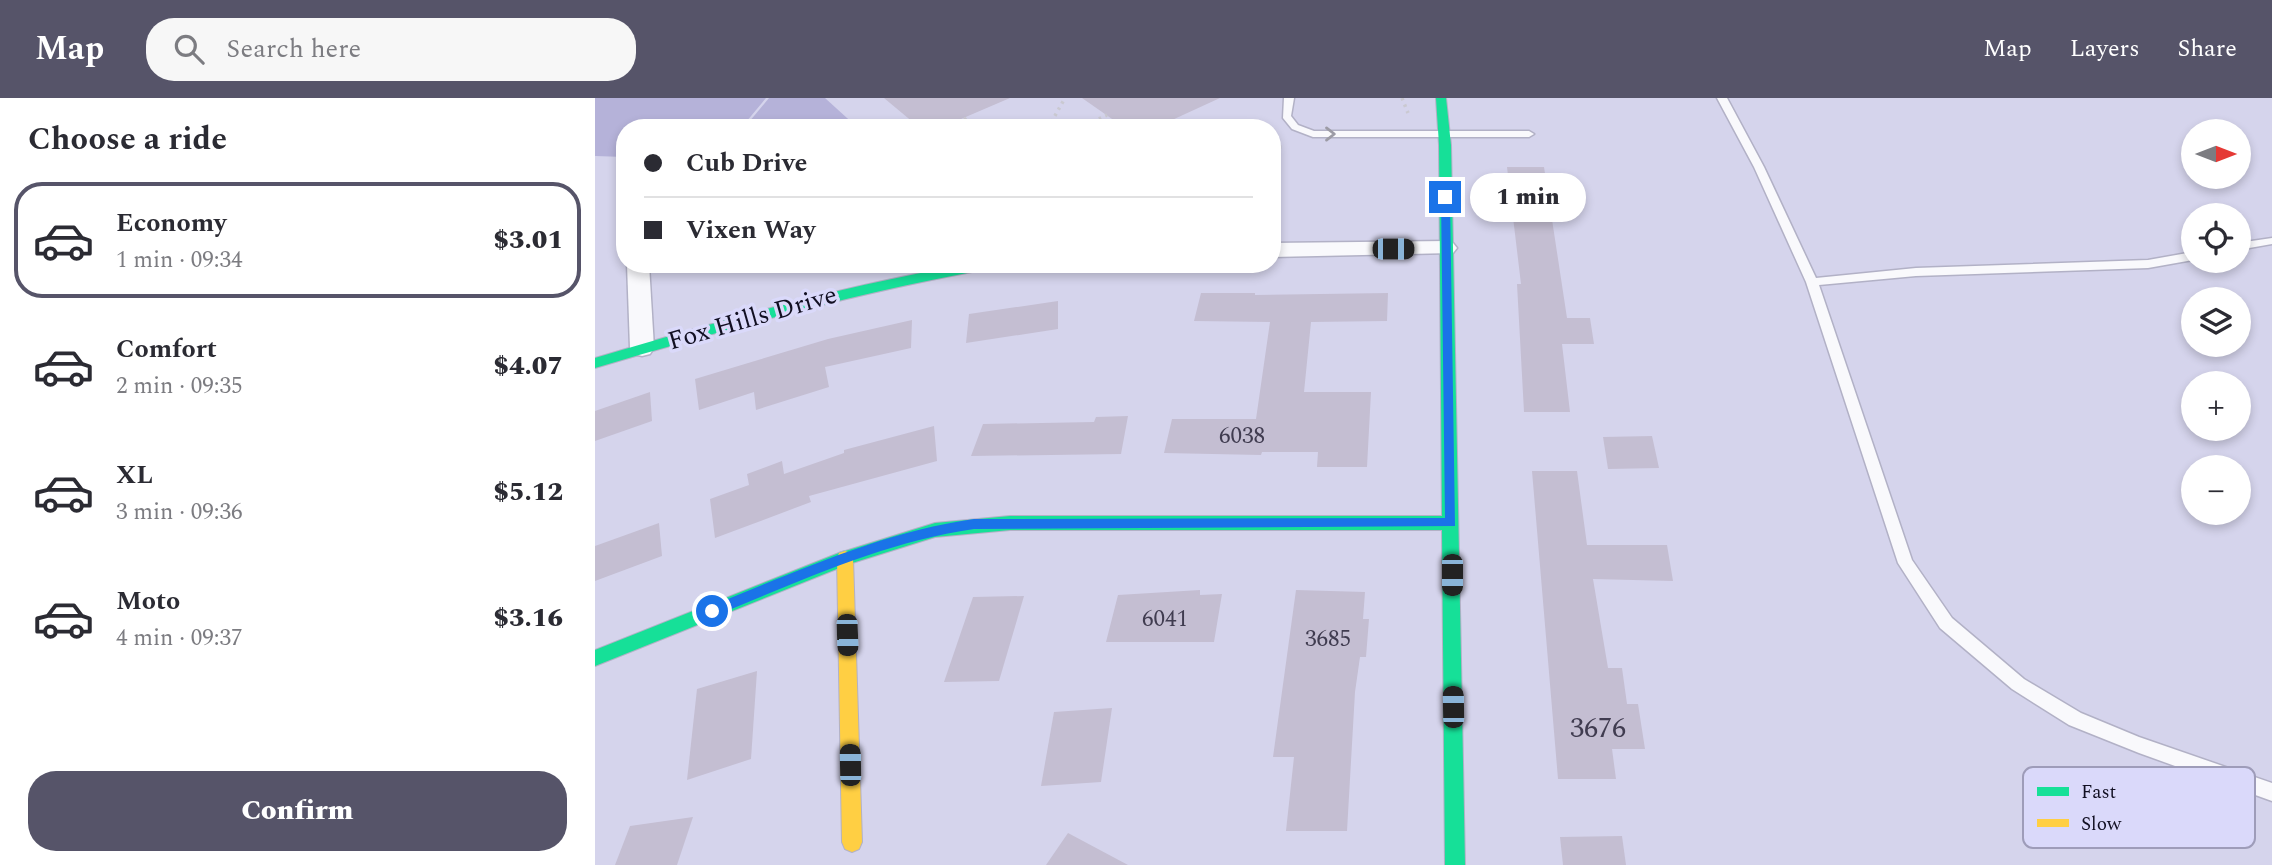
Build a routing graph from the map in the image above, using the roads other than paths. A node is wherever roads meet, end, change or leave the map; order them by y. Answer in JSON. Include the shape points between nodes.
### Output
{"nodes":[{"id":1,"x":1289,"y":98,"type":"edge"},
{"id":2,"x":1441,"y":98,"type":"edge"},
{"id":3,"x":1722,"y":98,"type":"edge"},
{"id":4,"x":1443,"y":134,"type":"junction"},
{"id":5,"x":1528,"y":134,"type":"dead end"},
{"id":6,"x":2272,"y":241,"type":"edge"},
{"id":7,"x":2251,"y":245,"type":"edge"},
{"id":8,"x":1446,"y":248,"type":"junction"},
{"id":9,"x":1281,"y":250,"type":"edge"},
{"id":10,"x":2181,"y":258,"type":"edge"},
{"id":11,"x":638,"y":273,"type":"edge"},
{"id":12,"x":943,"y":273,"type":"edge"},
{"id":13,"x":1812,"y":282,"type":"junction"},
{"id":14,"x":642,"y":348,"type":"junction"},
{"id":15,"x":595,"y":363,"type":"edge"},
{"id":16,"x":1451,"y":523,"type":"junction"},
{"id":17,"x":845,"y":558,"type":"junction"},
{"id":18,"x":595,"y":657,"type":"edge"},
{"id":19,"x":2200,"y":767,"type":"edge"},
{"id":20,"x":2255,"y":786,"type":"edge"},
{"id":21,"x":2272,"y":792,"type":"edge"},
{"id":22,"x":852,"y":842,"type":"dead end"},
{"id":23,"x":1455,"y":865,"type":"edge"}],
"edges":[{"from":1,"to":4,"type":"lane","one_way":true,"via":[[1286,116],[1295,127],[1313,134]]},
{"from":2,"to":4,"type":"street"},
{"from":3,"to":13,"type":"lane"},
{"from":4,"to":5,"type":"lane"},
{"from":4,"to":8,"type":"street"},
{"from":6,"to":7,"type":"lane"},
{"from":8,"to":9,"type":"street"},
{"from":8,"to":16,"type":"street"},
{"from":10,"to":13,"type":"lane","via":[[2147,264],[1916,272]]},
{"from":11,"to":14,"type":"street"},
{"from":12,"to":14,"type":"street","name":"Fox Hills Drive","via":[[857,288]]},
{"from":13,"to":19,"type":"lane","via":[[1905,563],[1946,623],[2018,684],[2075,719]]},
{"from":14,"to":15,"type":"street","name":"Fox Hills Drive"},
{"from":16,"to":17,"type":"street","via":[[974,524],[935,530]]},
{"from":16,"to":23,"type":"street"},
{"from":17,"to":18,"type":"street"},
{"from":17,"to":22,"type":"street"},
{"from":20,"to":21,"type":"lane"}]}
